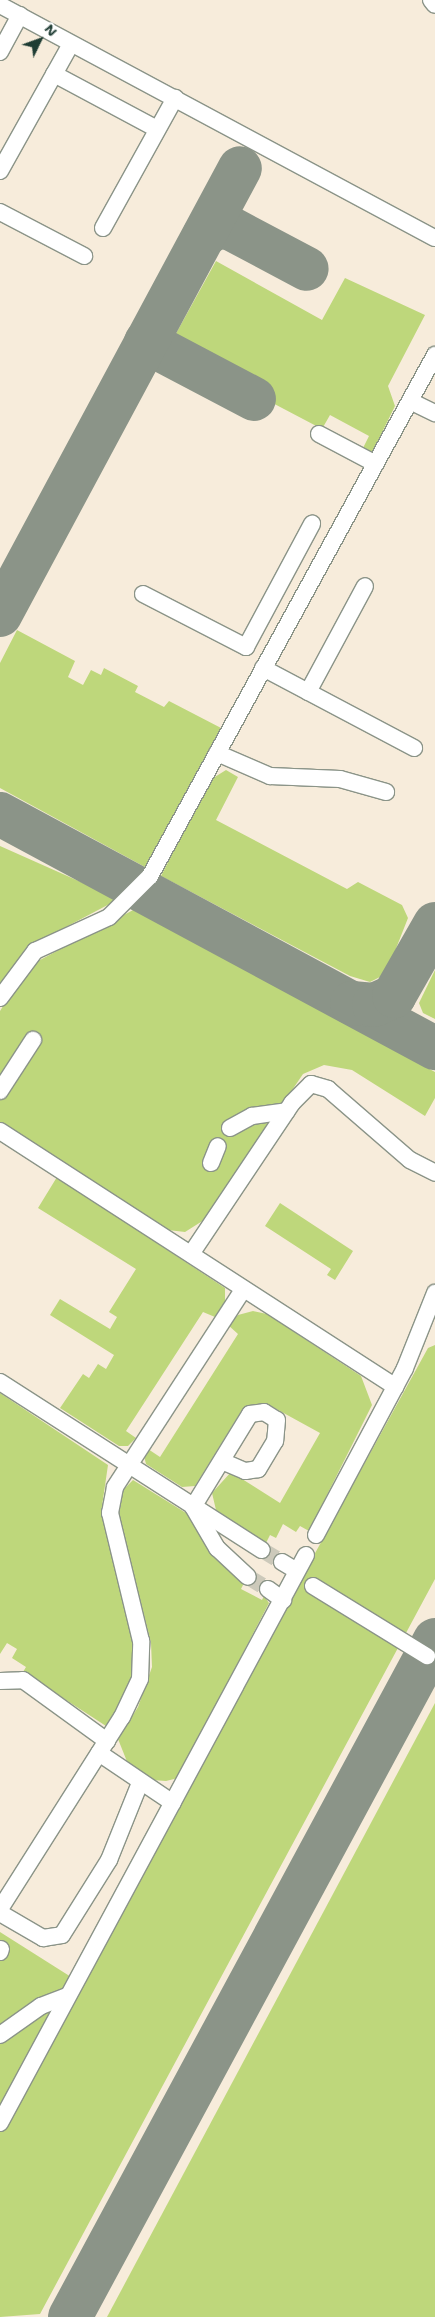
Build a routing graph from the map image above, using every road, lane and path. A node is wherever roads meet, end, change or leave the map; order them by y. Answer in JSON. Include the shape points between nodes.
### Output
{"nodes":[{"id":1,"x":431,"y":0,"type":"edge"},
{"id":2,"x":0,"y":5,"type":"edge"},
{"id":3,"x":435,"y":5,"type":"edge"},
{"id":4,"x":20,"y":15,"type":"junction"},
{"id":5,"x":71,"y":44,"type":"junction"},
{"id":6,"x":0,"y":52,"type":"edge"},
{"id":7,"x":54,"y":74,"type":"junction"},
{"id":8,"x":175,"y":98,"type":"junction"},
{"id":9,"x":157,"y":128,"type":"junction"},
{"id":10,"x":0,"y":171,"type":"edge"},
{"id":11,"x":0,"y":212,"type":"edge"},
{"id":12,"x":103,"y":228,"type":"dead end"},
{"id":13,"x":435,"y":238,"type":"edge"},
{"id":14,"x":84,"y":256,"type":"dead end"},
{"id":15,"x":435,"y":355,"type":"edge"},
{"id":16,"x":410,"y":401,"type":"junction"},
{"id":17,"x":435,"y":413,"type":"edge"},
{"id":18,"x":320,"y":434,"type":"dead end"},
{"id":19,"x":376,"y":464,"type":"junction"},
{"id":20,"x":312,"y":524,"type":"dead end"},
{"id":21,"x":366,"y":586,"type":"dead end"},
{"id":22,"x":144,"y":594,"type":"dead end"},
{"id":23,"x":246,"y":647,"type":"junction"},
{"id":24,"x":265,"y":663,"type":"junction"},
{"id":25,"x":308,"y":692,"type":"junction"},
{"id":26,"x":414,"y":748,"type":"dead end"},
{"id":27,"x":217,"y":753,"type":"junction"},
{"id":28,"x":386,"y":792,"type":"dead end"},
{"id":29,"x":0,"y":998,"type":"edge"},
{"id":30,"x":34,"y":1040,"type":"dead end"},
{"id":31,"x":0,"y":1091,"type":"edge"},
{"id":32,"x":287,"y":1111,"type":"junction"},
{"id":33,"x":230,"y":1128,"type":"dead end"},
{"id":34,"x":3,"y":1139,"type":"edge"},
{"id":35,"x":218,"y":1146,"type":"dead end"},
{"id":36,"x":211,"y":1163,"type":"dead end"},
{"id":37,"x":435,"y":1173,"type":"edge"},
{"id":38,"x":191,"y":1254,"type":"junction"},
{"id":39,"x":243,"y":1290,"type":"junction"},
{"id":40,"x":435,"y":1293,"type":"edge"},
{"id":41,"x":0,"y":1382,"type":"edge"},
{"id":42,"x":395,"y":1387,"type":"junction"},
{"id":43,"x":222,"y":1462,"type":"dead end"},
{"id":44,"x":127,"y":1465,"type":"junction"},
{"id":45,"x":193,"y":1507,"type":"junction"},
{"id":46,"x":316,"y":1535,"type":"dead end"},
{"id":47,"x":262,"y":1550,"type":"tunnel mouth"},
{"id":48,"x":306,"y":1555,"type":"dead end"},
{"id":49,"x":282,"y":1562,"type":"tunnel mouth"},
{"id":50,"x":297,"y":1571,"type":"junction"},
{"id":51,"x":248,"y":1576,"type":"tunnel mouth"},
{"id":52,"x":313,"y":1586,"type":"dead end"},
{"id":53,"x":268,"y":1590,"type":"tunnel mouth"},
{"id":54,"x":283,"y":1600,"type":"junction"},
{"id":55,"x":427,"y":1656,"type":"dead end"},
{"id":56,"x":0,"y":1682,"type":"edge"},
{"id":57,"x":103,"y":1747,"type":"junction"},
{"id":58,"x":140,"y":1783,"type":"junction"},
{"id":59,"x":173,"y":1803,"type":"junction"},
{"id":60,"x":0,"y":1911,"type":"edge"},
{"id":61,"x":67,"y":1996,"type":"junction"},
{"id":62,"x":0,"y":2035,"type":"edge"},
{"id":63,"x":0,"y":2122,"type":"edge"}],
"edges":[{"from":1,"to":3,"type":"lane"},
{"from":2,"to":4,"type":"lane"},
{"from":4,"to":5,"type":"lane"},
{"from":4,"to":6,"type":"lane"},
{"from":5,"to":7,"type":"lane"},
{"from":5,"to":8,"type":"lane"},
{"from":7,"to":9,"type":"lane"},
{"from":7,"to":10,"type":"lane"},
{"from":8,"to":9,"type":"lane"},
{"from":8,"to":13,"type":"lane"},
{"from":9,"to":12,"type":"lane"},
{"from":11,"to":14,"type":"lane"},
{"from":15,"to":16,"type":"lane"},
{"from":16,"to":17,"type":"lane"},
{"from":16,"to":19,"type":"lane"},
{"from":18,"to":19,"type":"lane"},
{"from":19,"to":24,"type":"lane"},
{"from":20,"to":23,"type":"lane"},
{"from":21,"to":25,"type":"lane"},
{"from":22,"to":23,"type":"lane"},
{"from":23,"to":24,"type":"lane"},
{"from":24,"to":25,"type":"lane"},
{"from":24,"to":27,"type":"lane"},
{"from":25,"to":26,"type":"lane"},
{"from":27,"to":28,"type":"lane","via":[[270,776],[340,779]]},
{"from":27,"to":29,"type":"lane","via":[[153,871],[132,897],[109,917],[35,951]]},
{"from":30,"to":31,"type":"lane"},
{"from":32,"to":33,"type":"lane","via":[[252,1116]]},
{"from":32,"to":37,"type":"lane","via":[[303,1088],[320,1085],[410,1160]]},
{"from":32,"to":38,"type":"lane"},
{"from":34,"to":38,"type":"lane"},
{"from":35,"to":36,"type":"lane"},
{"from":38,"to":39,"type":"lane"},
{"from":39,"to":42,"type":"lane"},
{"from":39,"to":44,"type":"lane"},
{"from":40,"to":42,"type":"lane"},
{"from":41,"to":44,"type":"lane"},
{"from":42,"to":46,"type":"lane"},
{"from":43,"to":45,"type":"lane"},
{"from":44,"to":45,"type":"lane"},
{"from":44,"to":57,"type":"lane","via":[[115,1487],[110,1513],[141,1641],[142,1671]]},
{"from":45,"to":47,"type":"lane"},
{"from":45,"to":51,"type":"lane","via":[[218,1548]]},
{"from":48,"to":50,"type":"lane"},
{"from":49,"to":50,"type":"lane"},
{"from":50,"to":54,"type":"lane"},
{"from":52,"to":55,"type":"lane"},
{"from":53,"to":54,"type":"lane"},
{"from":54,"to":59,"type":"lane"},
{"from":56,"to":57,"type":"lane","via":[[23,1680]]},
{"from":57,"to":58,"type":"lane"},
{"from":57,"to":60,"type":"lane"},
{"from":58,"to":59,"type":"lane"},
{"from":58,"to":60,"type":"lane","via":[[109,1860],[62,1935],[43,1938]]},
{"from":59,"to":61,"type":"lane"},
{"from":61,"to":62,"type":"lane","via":[[41,2006]]},
{"from":61,"to":63,"type":"lane"}]}
